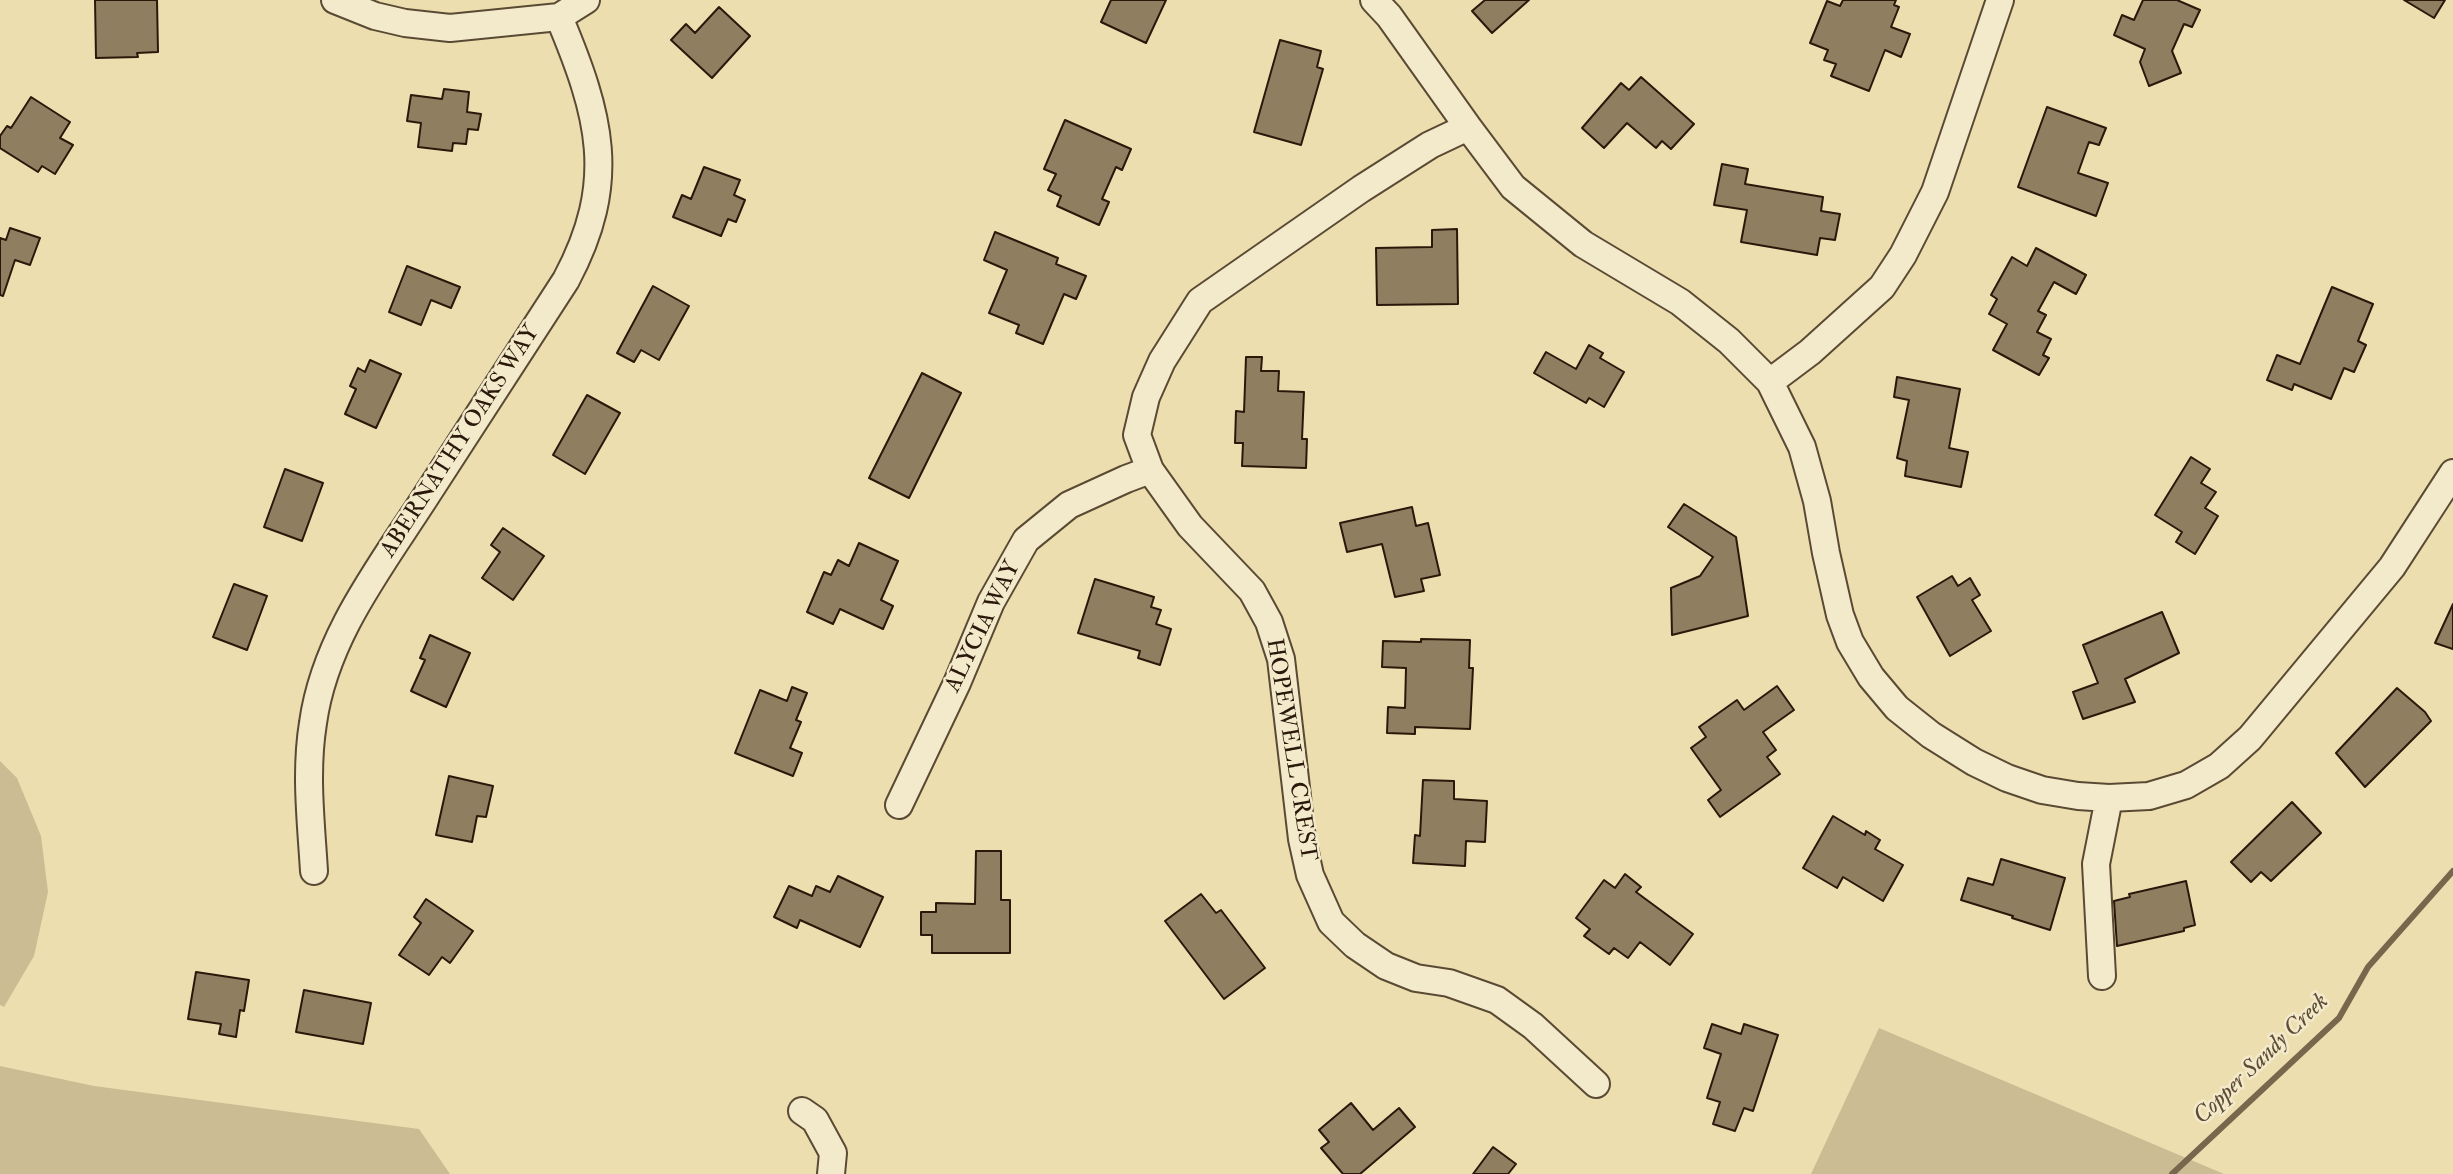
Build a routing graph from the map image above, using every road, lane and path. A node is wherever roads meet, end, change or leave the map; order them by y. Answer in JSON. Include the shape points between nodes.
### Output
{"nodes":[{"id":1,"x":335,"y":0,"type":"edge"},
{"id":2,"x":586,"y":0,"type":"edge"},
{"id":3,"x":1374,"y":0,"type":"edge"},
{"id":4,"x":2000,"y":0,"type":"edge"},
{"id":5,"x":559,"y":17,"type":"junction"},
{"id":6,"x":1468,"y":127,"type":"junction"},
{"id":7,"x":1770,"y":382,"type":"junction"},
{"id":8,"x":1150,"y":470,"type":"junction"},
{"id":9,"x":2453,"y":473,"type":"edge"},
{"id":10,"x":2109,"y":798,"type":"junction"},
{"id":11,"x":899,"y":806,"type":"dead end"},
{"id":12,"x":314,"y":871,"type":"dead end"},
{"id":13,"x":2102,"y":976,"type":"dead end"},
{"id":14,"x":1596,"y":1084,"type":"dead end"},
{"id":15,"x":802,"y":1111,"type":"dead end"},
{"id":16,"x":831,"y":1174,"type":"edge"}],
"edges":[{"from":1,"to":5,"type":"street","via":[[376,16],[450,28]]},
{"from":2,"to":5,"type":"street"},
{"from":3,"to":6,"type":"street"},
{"from":4,"to":7,"type":"street","via":[[1935,192],[1903,255],[1882,287]]},
{"from":5,"to":12,"type":"street","name":"ABERNATHY OAKS WAY","via":[[581,70],[596,130],[598,191],[592,222],[566,280],[370,581],[341,635],[313,723],[308,784]]},
{"from":6,"to":7,"type":"street","via":[[1513,187],[1583,244],[1681,302]]},
{"from":6,"to":8,"type":"street","name":"HOPEWELL CREST","via":[[1360,189],[1200,301],[1162,361],[1146,397],[1137,435]]},
{"from":7,"to":10,"type":"street","via":[[1802,447],[1840,615],[1871,677],[1897,708],[1974,762],[2042,790]]},
{"from":8,"to":11,"type":"street","name":"ALYCIA WAY","via":[[1069,505],[1026,540],[991,602]]},
{"from":8,"to":14,"type":"street","name":"HOPEWELL CREST","via":[[1190,526],[1252,591],[1269,622],[1281,659],[1302,839],[1310,875],[1331,922],[1354,945],[1386,966],[1497,1000],[1534,1026]]},
{"from":9,"to":10,"type":"street","via":[[2392,568],[2249,738],[2218,766],[2186,785],[2149,796]]},
{"from":10,"to":13,"type":"street","via":[[2096,864]]},
{"from":15,"to":16,"type":"street","via":[[815,1120],[834,1153]]}]}
